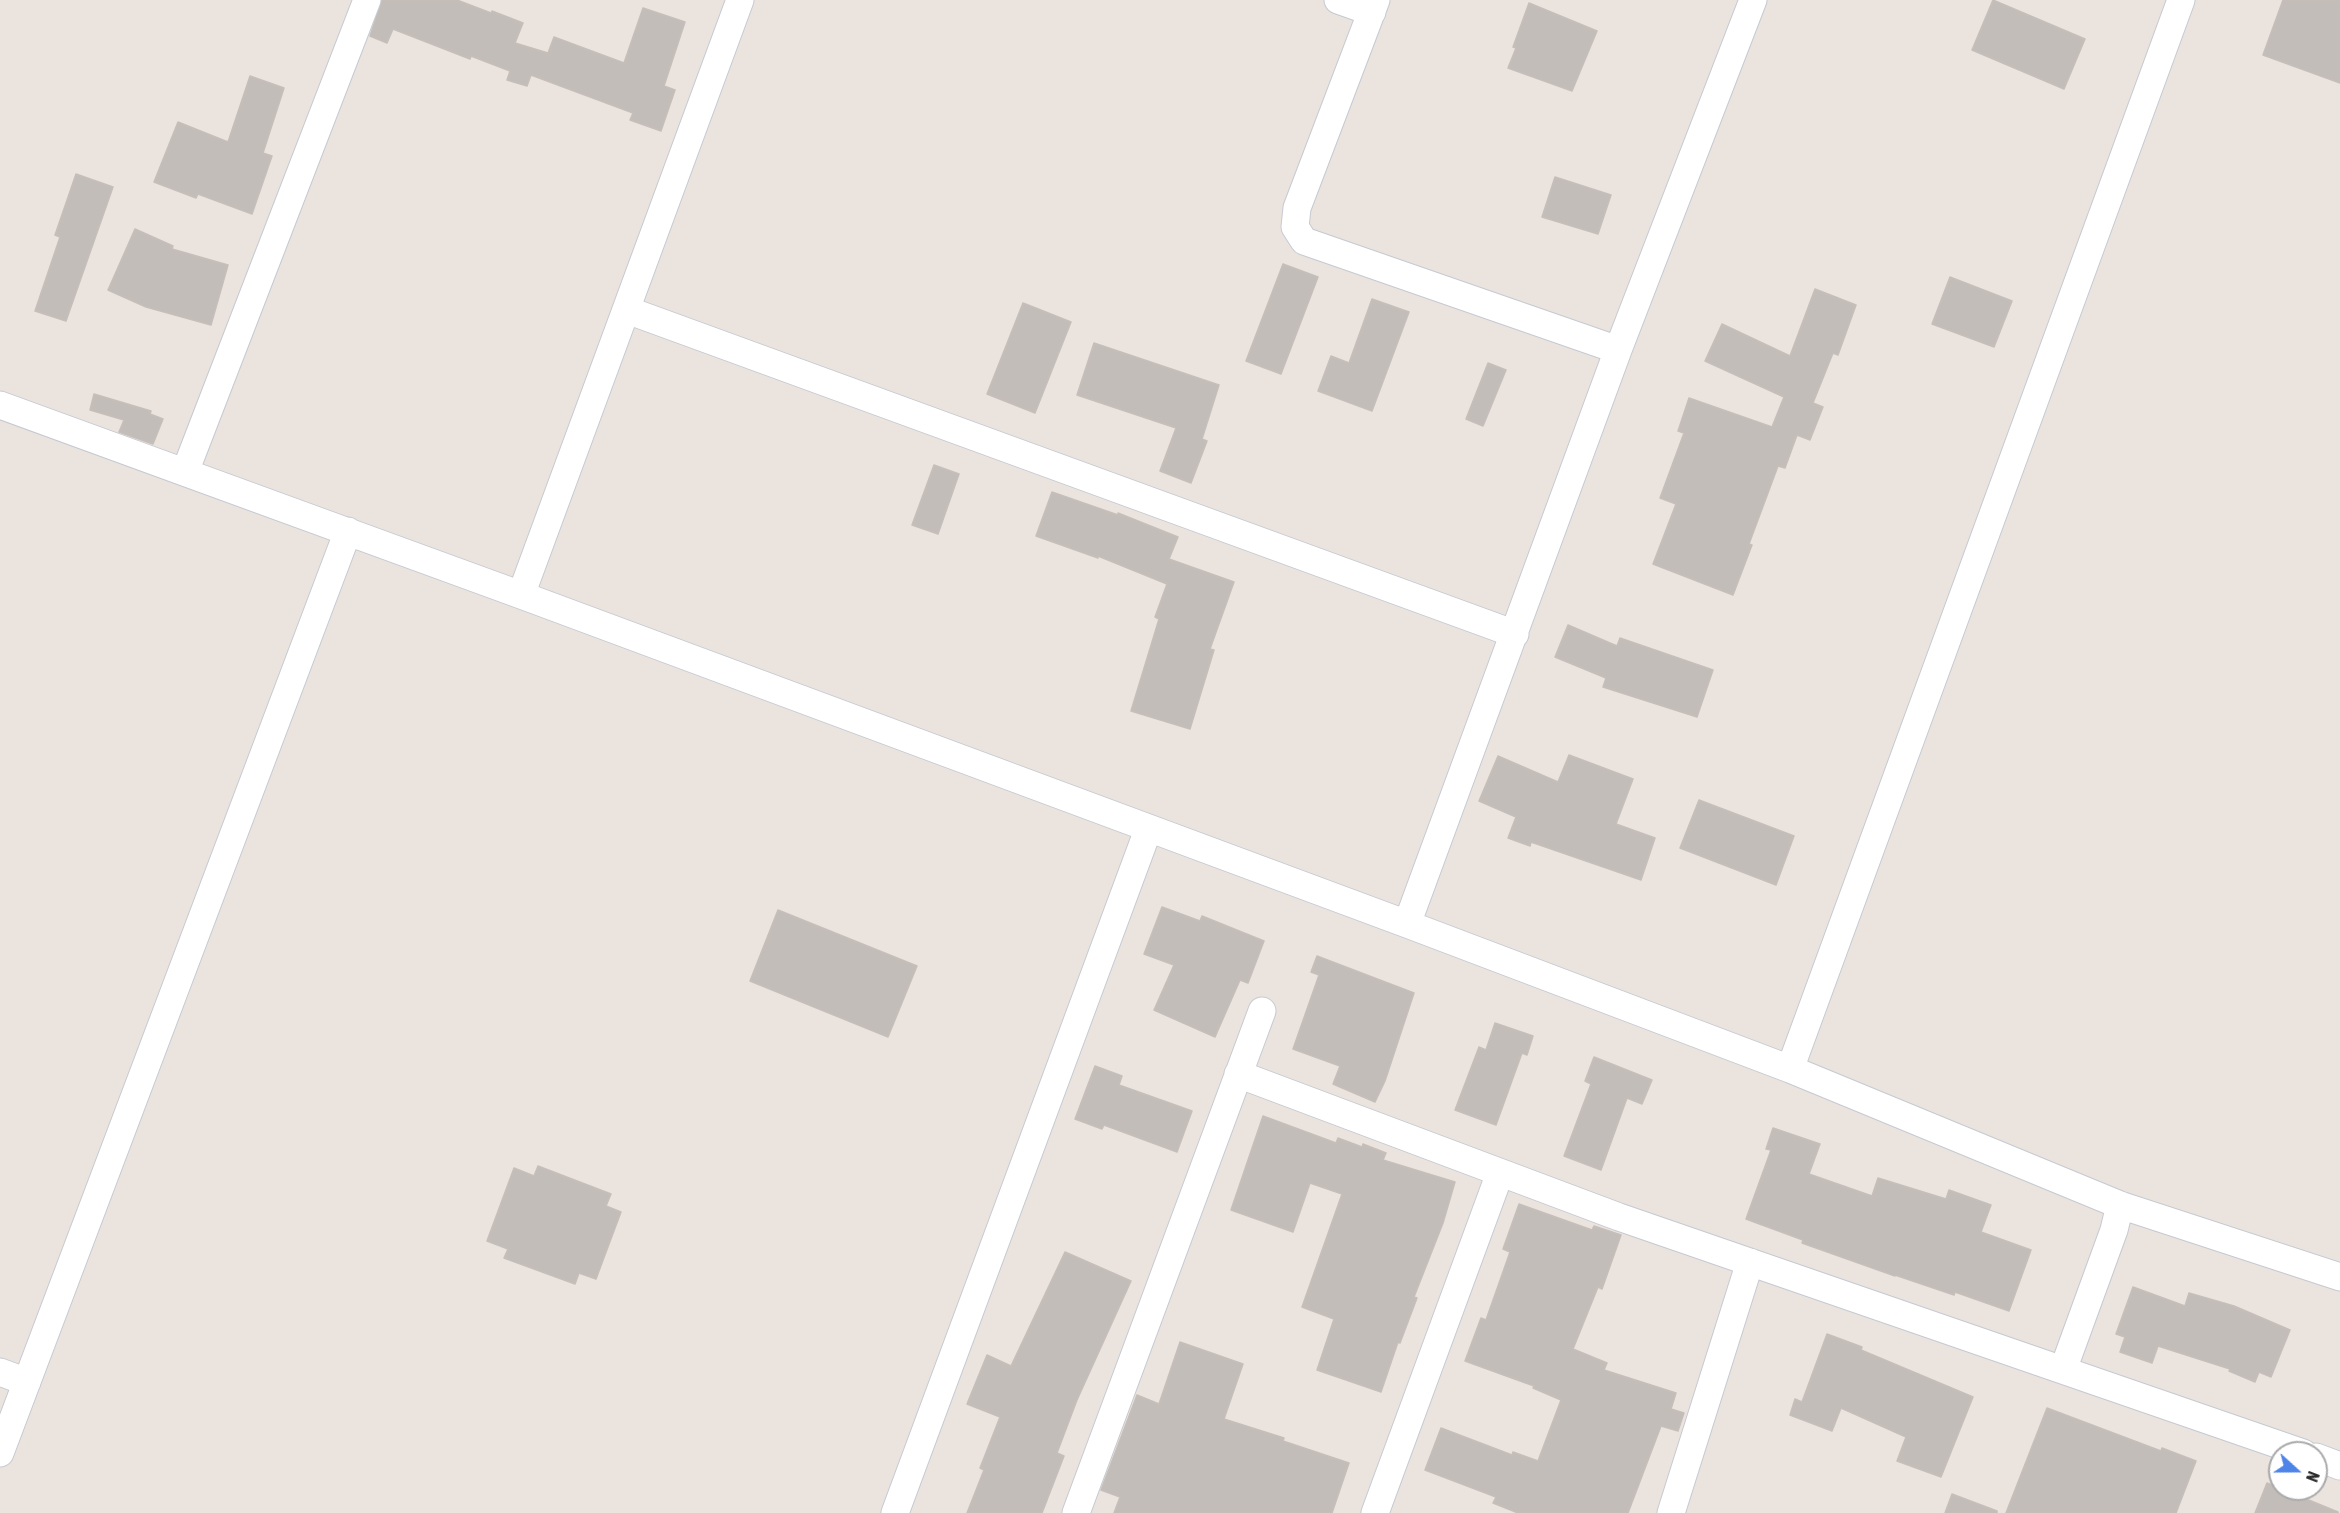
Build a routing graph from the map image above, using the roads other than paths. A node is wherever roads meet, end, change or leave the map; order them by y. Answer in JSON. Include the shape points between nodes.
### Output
{"nodes":[{"id":1,"x":367,"y":0,"type":"edge"},
{"id":2,"x":740,"y":0,"type":"edge"},
{"id":3,"x":1338,"y":0,"type":"edge"},
{"id":4,"x":1753,"y":0,"type":"edge"},
{"id":5,"x":2181,"y":0,"type":"edge"},
{"id":6,"x":1374,"y":6,"type":"edge"},
{"id":7,"x":627,"y":310,"type":"junction"},
{"id":8,"x":1618,"y":350,"type":"junction"},
{"id":9,"x":0,"y":405,"type":"edge"},
{"id":10,"x":184,"y":472,"type":"junction"},
{"id":11,"x":348,"y":531,"type":"junction"},
{"id":12,"x":521,"y":595,"type":"junction"},
{"id":13,"x":1515,"y":634,"type":"junction"},
{"id":14,"x":1148,"y":830,"type":"junction"},
{"id":15,"x":1407,"y":924,"type":"junction"},
{"id":16,"x":1262,"y":1011,"type":"dead end"},
{"id":17,"x":1790,"y":1069,"type":"junction"},
{"id":18,"x":1238,"y":1074,"type":"junction"},
{"id":19,"x":1500,"y":1173,"type":"junction"},
{"id":20,"x":2120,"y":1205,"type":"junction"},
{"id":21,"x":1750,"y":1262,"type":"junction"},
{"id":22,"x":2340,"y":1277,"type":"edge"},
{"id":23,"x":2063,"y":1370,"type":"junction"},
{"id":24,"x":0,"y":1372,"type":"edge"},
{"id":25,"x":27,"y":1382,"type":"junction"},
{"id":26,"x":2268,"y":1441,"type":"edge"},
{"id":27,"x":0,"y":1453,"type":"edge"},
{"id":28,"x":895,"y":1513,"type":"edge"},
{"id":29,"x":1076,"y":1513,"type":"edge"},
{"id":30,"x":1376,"y":1513,"type":"edge"},
{"id":31,"x":1671,"y":1513,"type":"edge"}],
"edges":[{"from":1,"to":10,"type":"street"},
{"from":2,"to":7,"type":"street"},
{"from":3,"to":6,"type":"street"},
{"from":4,"to":8,"type":"street"},
{"from":5,"to":17,"type":"street"},
{"from":6,"to":8,"type":"street","via":[[1297,208],[1296,227],[1304,241]]},
{"from":7,"to":12,"type":"street"},
{"from":7,"to":13,"type":"street"},
{"from":8,"to":13,"type":"street"},
{"from":9,"to":10,"type":"street"},
{"from":10,"to":11,"type":"street"},
{"from":11,"to":12,"type":"street"},
{"from":11,"to":25,"type":"street"},
{"from":12,"to":14,"type":"street"},
{"from":13,"to":15,"type":"street"},
{"from":14,"to":15,"type":"street"},
{"from":14,"to":28,"type":"street"},
{"from":15,"to":17,"type":"street"},
{"from":16,"to":18,"type":"street"},
{"from":17,"to":20,"type":"street"},
{"from":18,"to":19,"type":"street"},
{"from":18,"to":29,"type":"street"},
{"from":19,"to":21,"type":"street"},
{"from":19,"to":30,"type":"street"},
{"from":20,"to":22,"type":"street"},
{"from":20,"to":23,"type":"street"},
{"from":21,"to":23,"type":"street"},
{"from":21,"to":31,"type":"street"},
{"from":23,"to":26,"type":"street"},
{"from":24,"to":25,"type":"street"},
{"from":25,"to":27,"type":"street"}]}
